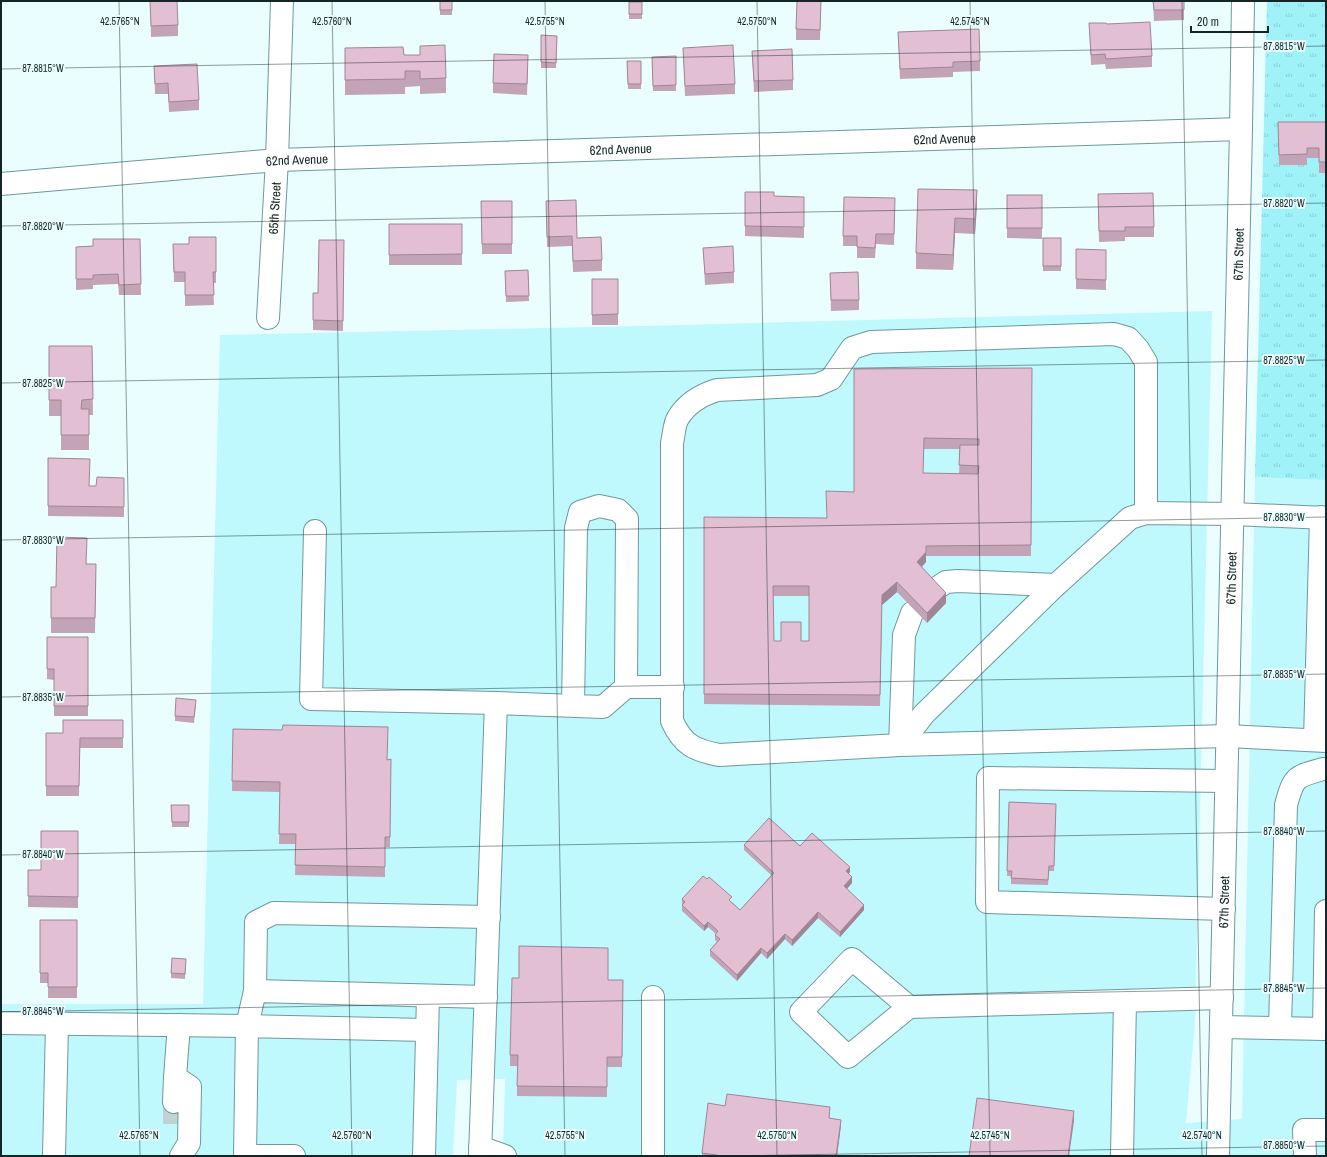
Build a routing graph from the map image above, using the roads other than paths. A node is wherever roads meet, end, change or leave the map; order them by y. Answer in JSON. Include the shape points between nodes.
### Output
{"nodes":[{"id":1,"x":282,"y":1,"type":"edge"},
{"id":2,"x":1243,"y":1,"type":"edge"},
{"id":3,"x":1241,"y":128,"type":"junction"},
{"id":4,"x":277,"y":160,"type":"junction"},
{"id":5,"x":1,"y":184,"type":"edge"},
{"id":6,"x":268,"y":318,"type":"dead end"},
{"id":7,"x":1146,"y":513,"type":"junction"},
{"id":8,"x":1233,"y":514,"type":"junction"},
{"id":9,"x":1323,"y":517,"type":"edge"},
{"id":10,"x":315,"y":531,"type":"dead end"},
{"id":11,"x":1056,"y":585,"type":"junction"},
{"id":12,"x":937,"y":588,"type":"edge"},
{"id":13,"x":1323,"y":588,"type":"edge"},
{"id":14,"x":912,"y":613,"type":"dead end"},
{"id":15,"x":1322,"y":663,"type":"edge"},
{"id":16,"x":626,"y":687,"type":"junction"},
{"id":17,"x":673,"y":687,"type":"junction"},
{"id":18,"x":496,"y":703,"type":"junction"},
{"id":19,"x":573,"y":706,"type":"junction"},
{"id":20,"x":1227,"y":736,"type":"junction"},
{"id":21,"x":1321,"y":740,"type":"edge"},
{"id":22,"x":900,"y":745,"type":"junction"},
{"id":23,"x":1326,"y":769,"type":"edge"},
{"id":24,"x":1226,"y":781,"type":"junction"},
{"id":25,"x":1224,"y":909,"type":"junction"},
{"id":26,"x":1326,"y":911,"type":"edge"},
{"id":27,"x":489,"y":917,"type":"junction"},
{"id":28,"x":255,"y":992,"type":"junction"},
{"id":29,"x":428,"y":996,"type":"junction"},
{"id":30,"x":486,"y":997,"type":"junction"},
{"id":31,"x":653,"y":997,"type":"dead end"},
{"id":32,"x":1222,"y":998,"type":"junction"},
{"id":33,"x":1125,"y":1001,"type":"junction"},
{"id":34,"x":909,"y":1007,"type":"junction"},
{"id":35,"x":1,"y":1023,"type":"edge"},
{"id":36,"x":57,"y":1024,"type":"junction"},
{"id":37,"x":179,"y":1025,"type":"junction"},
{"id":38,"x":247,"y":1026,"type":"junction"},
{"id":39,"x":1221,"y":1027,"type":"junction"},
{"id":40,"x":1280,"y":1028,"type":"junction"},
{"id":41,"x":1325,"y":1029,"type":"edge"},
{"id":42,"x":427,"y":1030,"type":"junction"},
{"id":43,"x":175,"y":1077,"type":"junction"},
{"id":44,"x":174,"y":1102,"type":"tunnel mouth"},
{"id":45,"x":174,"y":1124,"type":"tunnel mouth"},
{"id":46,"x":1326,"y":1130,"type":"edge"},
{"id":47,"x":185,"y":1150,"type":"edge"},
{"id":48,"x":480,"y":1152,"type":"edge"},
{"id":49,"x":54,"y":1156,"type":"edge"},
{"id":50,"x":294,"y":1156,"type":"edge"},
{"id":51,"x":424,"y":1156,"type":"edge"},
{"id":52,"x":505,"y":1156,"type":"edge"},
{"id":53,"x":653,"y":1156,"type":"edge"},
{"id":54,"x":1122,"y":1156,"type":"edge"},
{"id":55,"x":1218,"y":1156,"type":"edge"},
{"id":56,"x":1305,"y":1156,"type":"edge"}],
"edges":[{"from":1,"to":4,"type":"street","name":"65th Street"},
{"from":2,"to":3,"type":"street","name":"67th Street"},
{"from":3,"to":4,"type":"street","name":"62nd Avenue"},
{"from":3,"to":8,"type":"street","name":"67th Street"},
{"from":4,"to":5,"type":"street","name":"62nd Avenue"},
{"from":4,"to":6,"type":"street","name":"65th Street"},
{"from":7,"to":8,"type":"street"},
{"from":7,"to":11,"type":"street","via":[[1130,518]]},
{"from":7,"to":17,"type":"street","via":[[1146,362],[1128,338],[1114,334],[871,342],[852,348],[831,379],[817,385],[717,390],[702,395],[678,418],[672,443]]},
{"from":8,"to":9,"type":"street"},
{"from":8,"to":20,"type":"street","name":"67th Street"},
{"from":9,"to":13,"type":"street"},
{"from":10,"to":18,"type":"street","via":[[311,699]]},
{"from":11,"to":12,"type":"street","via":[[958,580],[946,582]]},
{"from":11,"to":22,"type":"street","via":[[924,714]]},
{"from":13,"to":15,"type":"street"},
{"from":14,"to":22,"type":"street","via":[[904,635]]},
{"from":15,"to":21,"type":"street"},
{"from":16,"to":17,"type":"street"},
{"from":16,"to":19,"type":"street","via":[[603,707]]},
{"from":16,"to":19,"type":"street","via":[[627,519],[618,510],[599,506],[580,512],[576,528]]},
{"from":17,"to":22,"type":"street","via":[[672,721],[684,741],[701,752],[719,755]]},
{"from":18,"to":19,"type":"street"},
{"from":18,"to":27,"type":"street"},
{"from":20,"to":21,"type":"street"},
{"from":20,"to":22,"type":"street"},
{"from":20,"to":24,"type":"street","name":"67th Street"},
{"from":23,"to":40,"type":"street","via":[[1299,776],[1291,787],[1286,805]]},
{"from":24,"to":25,"type":"street","name":"67th Street"},
{"from":24,"to":25,"type":"street","via":[[988,778],[988,902]]},
{"from":25,"to":32,"type":"street","name":"67th Street"},
{"from":26,"to":41,"type":"street"},
{"from":27,"to":28,"type":"street","via":[[274,913],[256,922]]},
{"from":27,"to":30,"type":"street"},
{"from":28,"to":29,"type":"street"},
{"from":28,"to":38,"type":"street"},
{"from":29,"to":30,"type":"street"},
{"from":29,"to":42,"type":"street"},
{"from":30,"to":48,"type":"street"},
{"from":31,"to":53,"type":"street"},
{"from":32,"to":33,"type":"street"},
{"from":32,"to":39,"type":"street","name":"67th Street"},
{"from":33,"to":34,"type":"street"},
{"from":33,"to":54,"type":"street"},
{"from":34,"to":34,"type":"street","via":[[852,959],[801,1012],[848,1058]]},
{"from":35,"to":36,"type":"street"},
{"from":36,"to":37,"type":"street"},
{"from":36,"to":49,"type":"street"},
{"from":37,"to":38,"type":"street"},
{"from":37,"to":43,"type":"street"},
{"from":38,"to":42,"type":"street"},
{"from":38,"to":50,"type":"street","via":[[245,1156]]},
{"from":39,"to":40,"type":"street"},
{"from":39,"to":55,"type":"street","name":"67th Street"},
{"from":40,"to":41,"type":"street"},
{"from":42,"to":51,"type":"street"},
{"from":43,"to":44,"type":"street"},
{"from":43,"to":47,"type":"street","via":[[190,1087]]},
{"from":45,"to":47,"type":"street"},
{"from":46,"to":56,"type":"street","via":[[1304,1130]]},
{"from":48,"to":52,"type":"street"}]}
